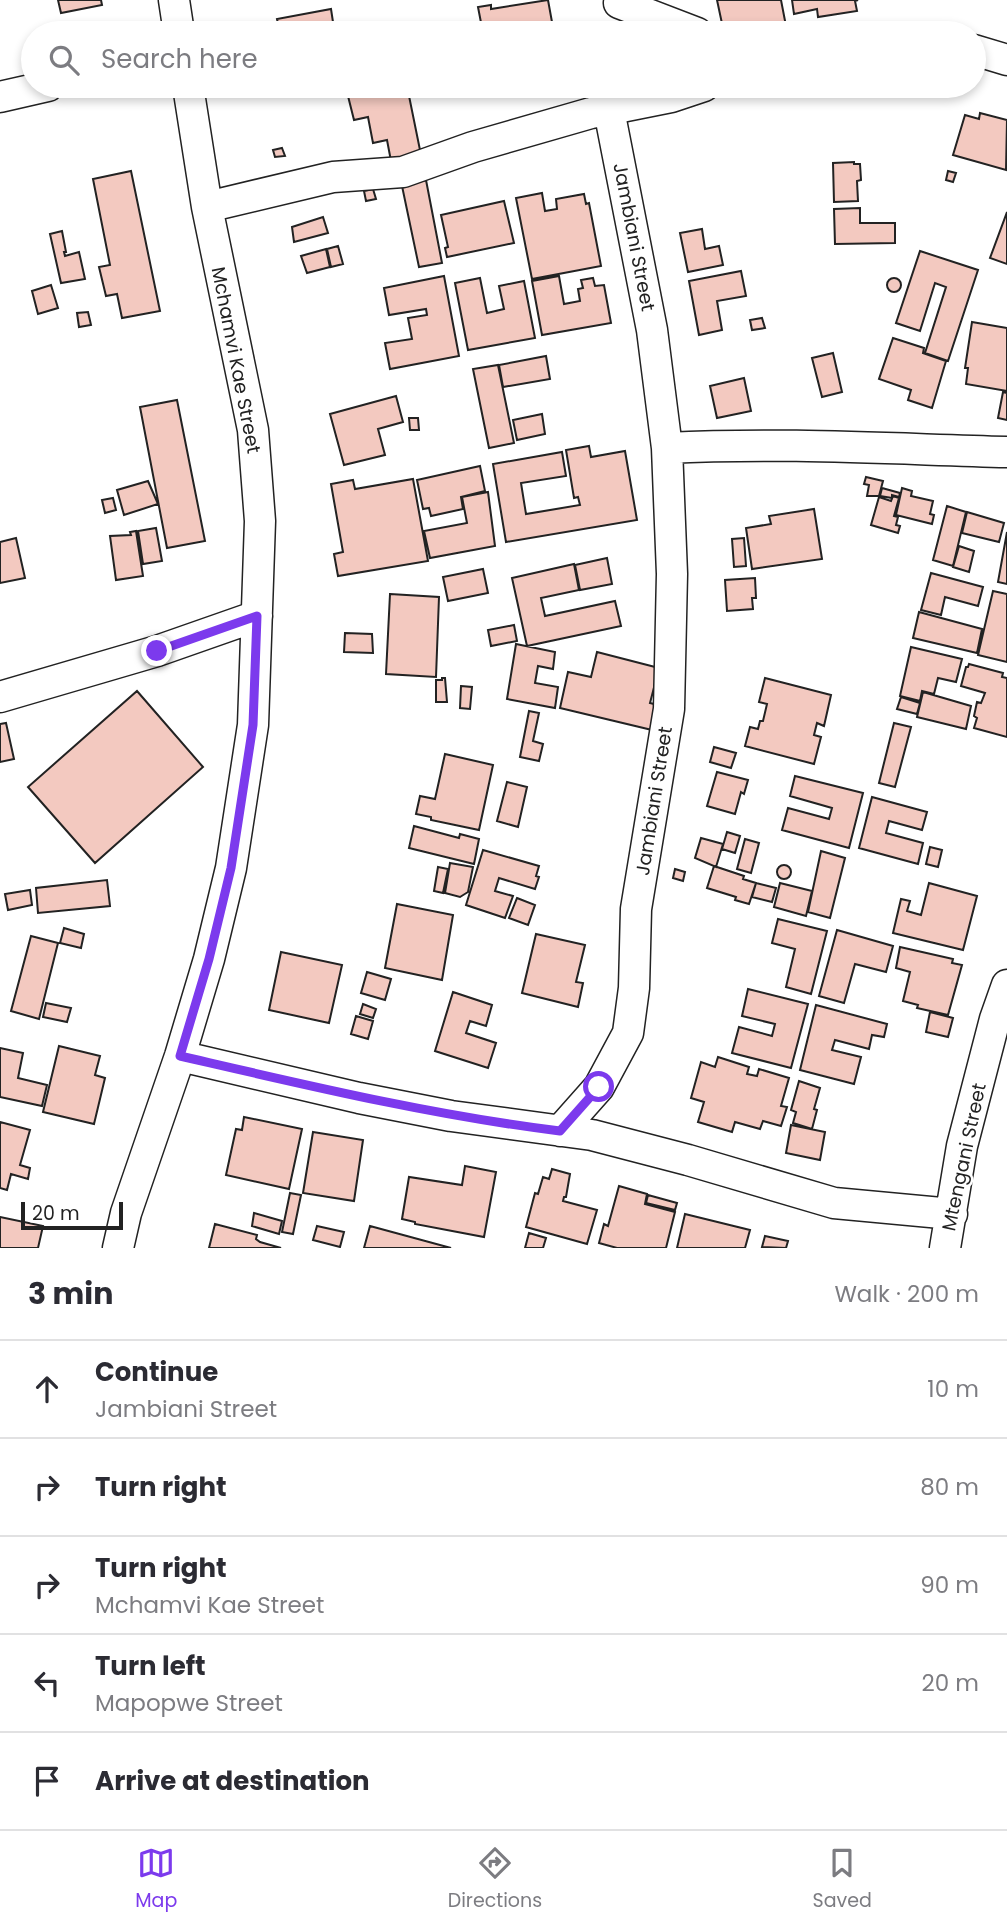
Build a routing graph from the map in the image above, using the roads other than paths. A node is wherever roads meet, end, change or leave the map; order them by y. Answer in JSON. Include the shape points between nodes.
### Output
{"nodes":[{"id":1,"x":174,"y":0,"type":"edge"},
{"id":2,"x":619,"y":1,"type":"edge"},
{"id":3,"x":177,"y":21,"type":"edge"},
{"id":4,"x":627,"y":21,"type":"edge"},
{"id":5,"x":668,"y":21,"type":"edge"},
{"id":6,"x":986,"y":54,"type":"edge"},
{"id":7,"x":1007,"y":60,"type":"edge"},
{"id":8,"x":21,"y":92,"type":"edge"},
{"id":9,"x":0,"y":97,"type":"edge"},
{"id":10,"x":190,"y":98,"type":"edge"},
{"id":11,"x":658,"y":98,"type":"edge"},
{"id":12,"x":607,"y":102,"type":"edge"},
{"id":13,"x":207,"y":207,"type":"junction"},
{"id":14,"x":667,"y":448,"type":"junction"},
{"id":15,"x":1007,"y":452,"type":"edge"},
{"id":16,"x":257,"y":616,"type":"junction"},
{"id":17,"x":0,"y":697,"type":"edge"},
{"id":18,"x":1007,"y":985,"type":"edge"},
{"id":19,"x":180,"y":1056,"type":"junction"},
{"id":20,"x":560,"y":1131,"type":"junction"},
{"id":21,"x":952,"y":1214,"type":"junction"},
{"id":22,"x":118,"y":1248,"type":"edge"},
{"id":23,"x":945,"y":1248,"type":"edge"}],
"edges":[{"from":1,"to":3,"type":"street"},
{"from":2,"to":4,"type":"street"},
{"from":2,"to":5,"type":"street"},
{"from":6,"to":7,"type":"street"},
{"from":8,"to":9,"type":"street"},
{"from":10,"to":13,"type":"street","name":"Mchamvi Kae Street"},
{"from":11,"to":12,"type":"street"},
{"from":12,"to":13,"type":"street","via":[[403,172],[333,177]]},
{"from":12,"to":14,"type":"street","name":"Jambiani Street","via":[[652,330]]},
{"from":13,"to":16,"type":"street","name":"Mchamvi Kae Street","via":[[253,430],[260,522]]},
{"from":14,"to":15,"type":"street","via":[[781,444]]},
{"from":14,"to":20,"type":"street","name":"Jambiani Street","via":[[672,575],[669,709],[636,909],[628,1033],[599,1087]]},
{"from":16,"to":17,"type":"street"},
{"from":16,"to":19,"type":"street","name":"Mchamvi Kae Street","via":[[253,725],[231,868]]},
{"from":18,"to":21,"type":"street","name":"Mtengani Street","via":[[962,1146]]},
{"from":19,"to":20,"type":"street","via":[[359,1098]]},
{"from":19,"to":22,"type":"street","name":"Mchamvi Kae Street"},
{"from":20,"to":21,"type":"street","via":[[688,1160],[834,1203]]},
{"from":21,"to":23,"type":"street","name":"Mtengani Street"}]}
